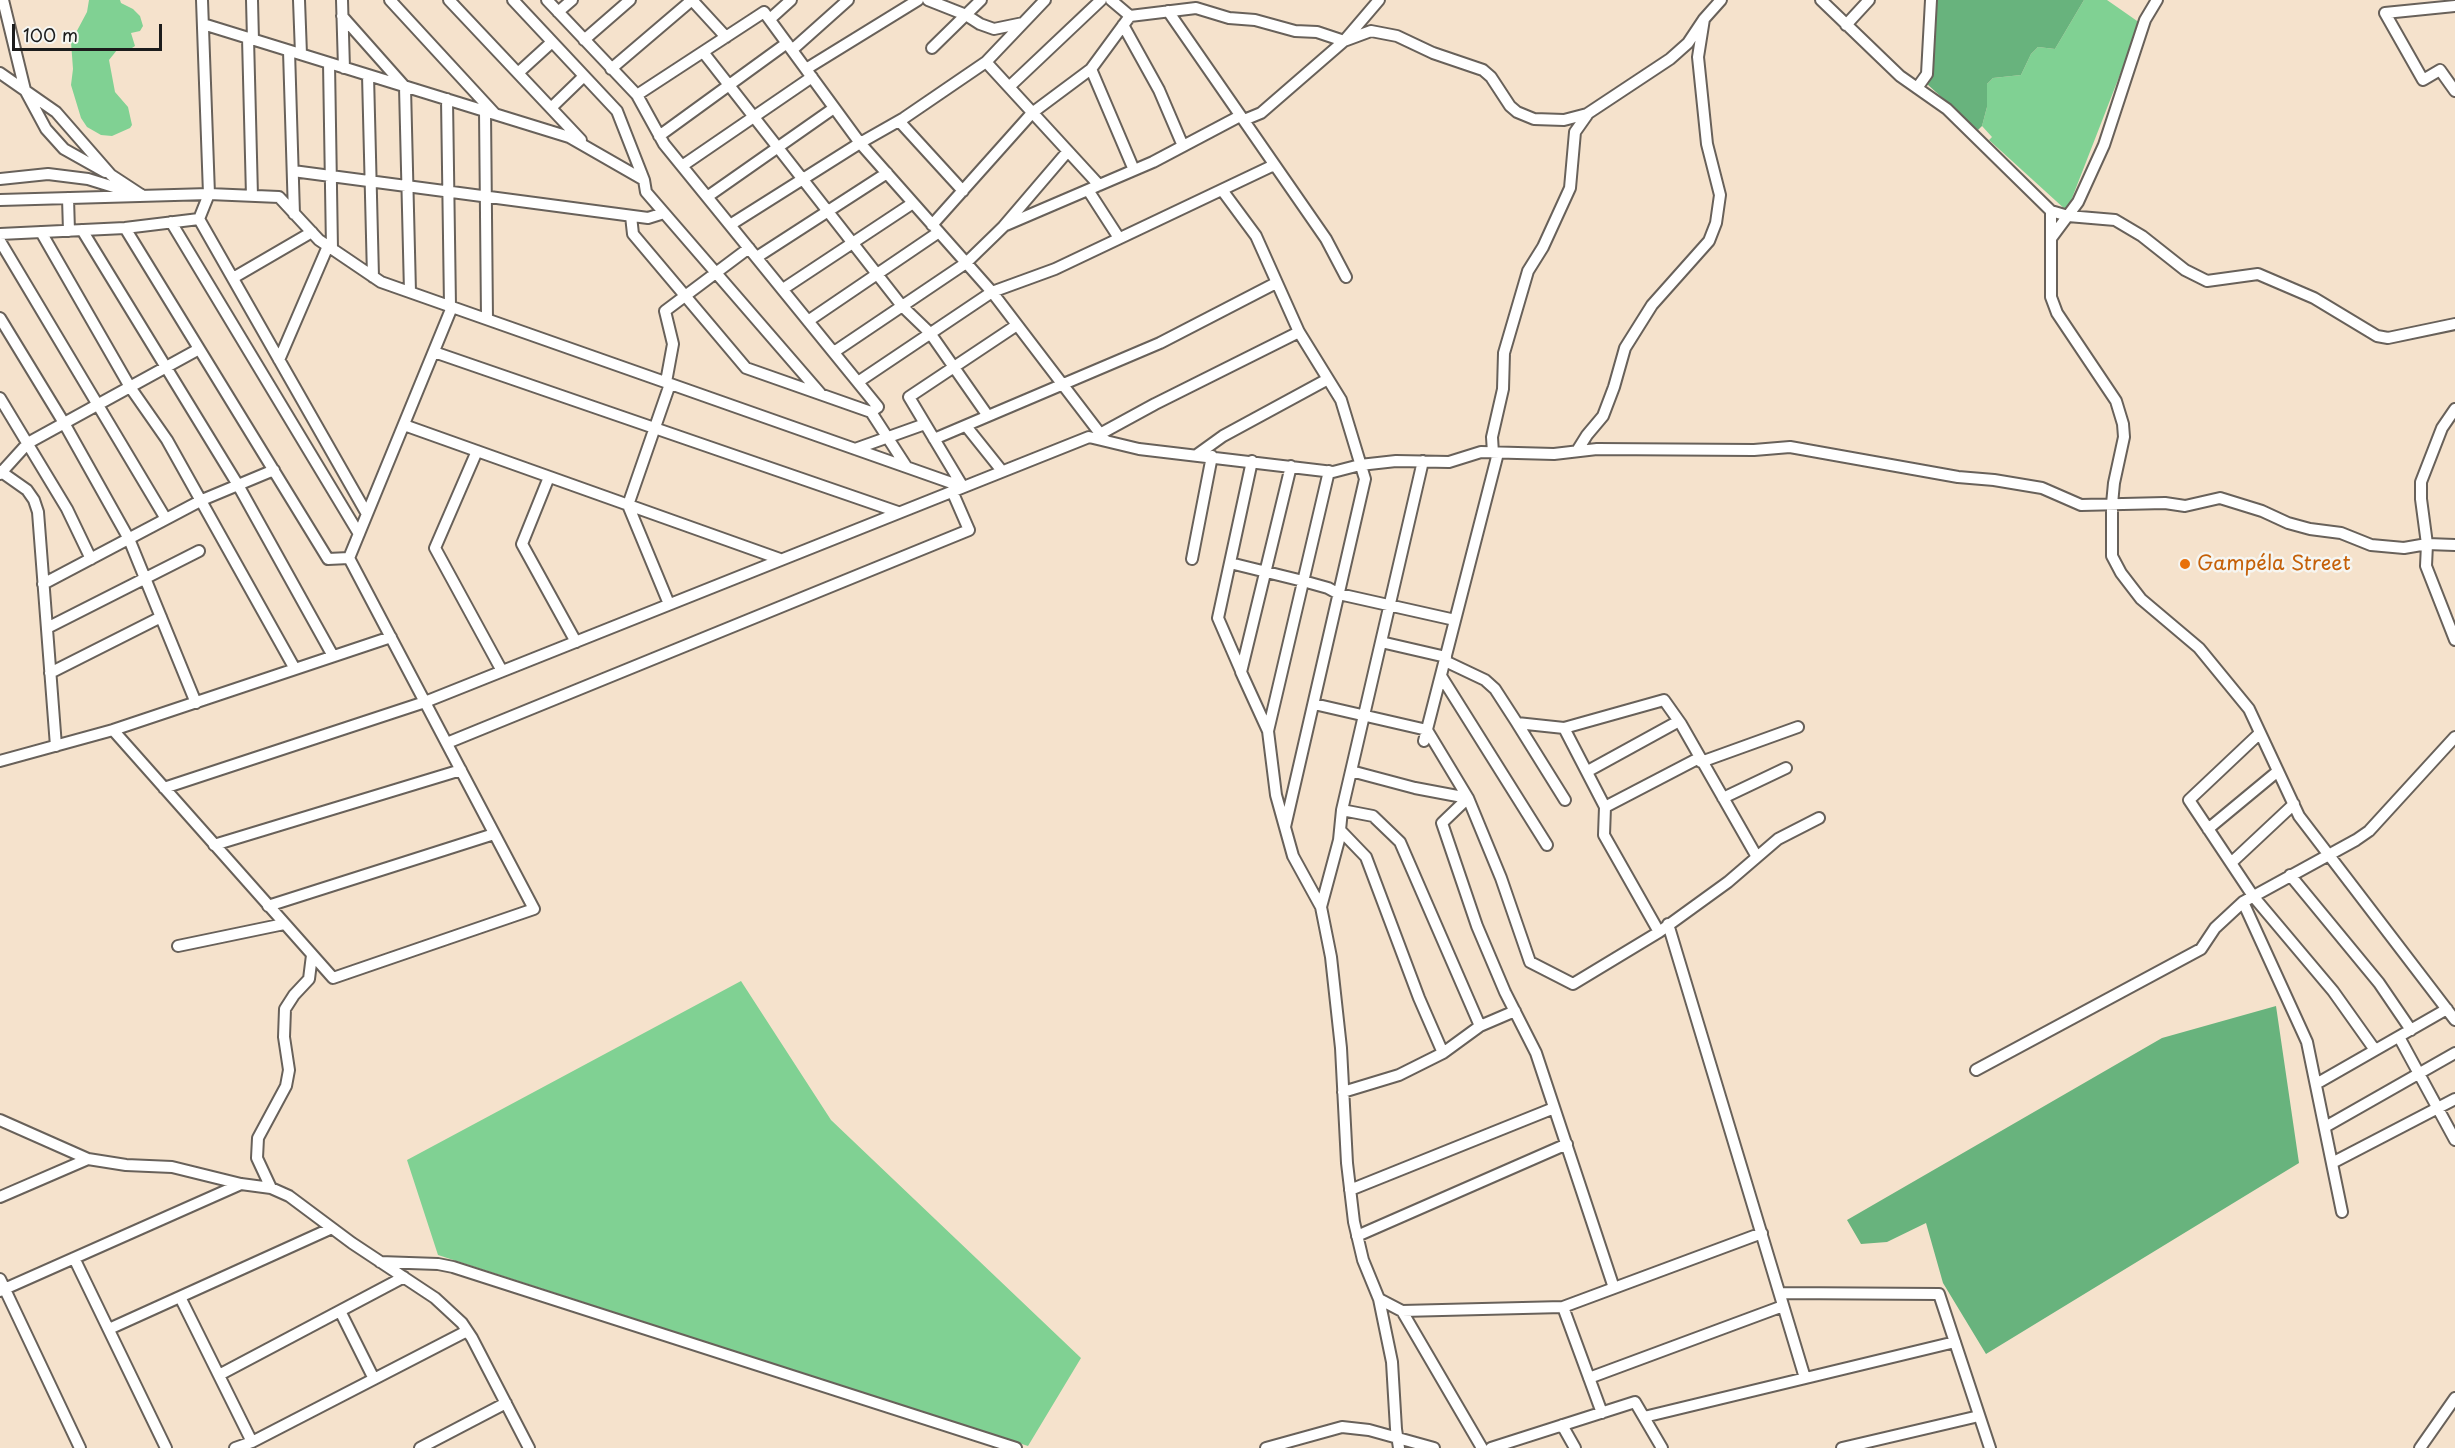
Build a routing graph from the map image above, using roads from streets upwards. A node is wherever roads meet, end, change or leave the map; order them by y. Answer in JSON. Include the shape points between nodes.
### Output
{"nodes":[{"id":1,"x":3,"y":0,"type":"edge"},
{"id":2,"x":202,"y":0,"type":"edge"},
{"id":3,"x":252,"y":0,"type":"edge"},
{"id":4,"x":298,"y":0,"type":"edge"},
{"id":5,"x":342,"y":0,"type":"edge"},
{"id":6,"x":390,"y":0,"type":"edge"},
{"id":7,"x":407,"y":0,"type":"edge"},
{"id":8,"x":449,"y":0,"type":"edge"},
{"id":9,"x":513,"y":0,"type":"edge"},
{"id":10,"x":547,"y":0,"type":"edge"},
{"id":11,"x":572,"y":0,"type":"edge"},
{"id":12,"x":630,"y":0,"type":"edge"},
{"id":13,"x":692,"y":0,"type":"edge"},
{"id":14,"x":791,"y":0,"type":"edge"},
{"id":15,"x":848,"y":0,"type":"edge"},
{"id":16,"x":918,"y":0,"type":"edge"},
{"id":17,"x":928,"y":0,"type":"edge"},
{"id":18,"x":981,"y":0,"type":"edge"},
{"id":19,"x":1045,"y":0,"type":"edge"},
{"id":20,"x":1101,"y":0,"type":"edge"},
{"id":21,"x":1111,"y":0,"type":"edge"},
{"id":22,"x":1379,"y":0,"type":"edge"},
{"id":23,"x":1721,"y":0,"type":"edge"},
{"id":24,"x":1821,"y":0,"type":"edge"},
{"id":25,"x":1869,"y":0,"type":"edge"},
{"id":26,"x":1931,"y":0,"type":"edge"},
{"id":27,"x":2157,"y":0,"type":"edge"},
{"id":28,"x":2455,"y":6,"type":"edge"},
{"id":29,"x":398,"y":9,"type":"junction"},
{"id":30,"x":1168,"y":11,"type":"junction"},
{"id":31,"x":558,"y":12,"type":"junction"},
{"id":32,"x":966,"y":15,"type":"junction"},
{"id":33,"x":342,"y":16,"type":"junction"},
{"id":34,"x":770,"y":19,"type":"junction"},
{"id":35,"x":1704,"y":19,"type":"junction"},
{"id":36,"x":1127,"y":20,"type":"junction"},
{"id":37,"x":1023,"y":23,"type":"junction"},
{"id":38,"x":203,"y":24,"type":"junction"},
{"id":39,"x":1846,"y":25,"type":"junction"},
{"id":40,"x":726,"y":37,"type":"junction"},
{"id":41,"x":251,"y":39,"type":"junction"},
{"id":42,"x":584,"y":40,"type":"junction"},
{"id":43,"x":1344,"y":41,"type":"junction"},
{"id":44,"x":552,"y":42,"type":"junction"},
{"id":45,"x":790,"y":47,"type":"junction"},
{"id":46,"x":932,"y":48,"type":"dead end"},
{"id":47,"x":289,"y":51,"type":"junction"},
{"id":48,"x":703,"y":52,"type":"junction"},
{"id":49,"x":301,"y":54,"type":"junction"},
{"id":50,"x":986,"y":62,"type":"junction"},
{"id":51,"x":329,"y":63,"type":"junction"},
{"id":52,"x":344,"y":68,"type":"junction"},
{"id":53,"x":611,"y":69,"type":"junction"},
{"id":54,"x":1091,"y":69,"type":"junction"},
{"id":55,"x":518,"y":73,"type":"junction"},
{"id":56,"x":809,"y":73,"type":"junction"},
{"id":57,"x":0,"y":74,"type":"edge"},
{"id":58,"x":368,"y":75,"type":"junction"},
{"id":59,"x":584,"y":76,"type":"junction"},
{"id":60,"x":729,"y":85,"type":"junction"},
{"id":61,"x":405,"y":87,"type":"junction"},
{"id":62,"x":1009,"y":87,"type":"junction"},
{"id":63,"x":1917,"y":88,"type":"junction"},
{"id":64,"x":25,"y":90,"type":"junction"},
{"id":65,"x":2455,"y":92,"type":"edge"},
{"id":66,"x":637,"y":96,"type":"junction"},
{"id":67,"x":447,"y":99,"type":"junction"},
{"id":68,"x":551,"y":108,"type":"junction"},
{"id":69,"x":834,"y":108,"type":"junction"},
{"id":70,"x":490,"y":113,"type":"junction"},
{"id":71,"x":1032,"y":113,"type":"junction"},
{"id":72,"x":1587,"y":114,"type":"junction"},
{"id":73,"x":754,"y":117,"type":"junction"},
{"id":74,"x":1242,"y":118,"type":"junction"},
{"id":75,"x":899,"y":121,"type":"junction"},
{"id":76,"x":659,"y":136,"type":"junction"},
{"id":77,"x":860,"y":143,"type":"junction"},
{"id":78,"x":1183,"y":146,"type":"junction"},
{"id":79,"x":777,"y":147,"type":"junction"},
{"id":80,"x":589,"y":148,"type":"junction"},
{"id":81,"x":1068,"y":151,"type":"junction"},
{"id":82,"x":1274,"y":165,"type":"junction"},
{"id":83,"x":682,"y":166,"type":"junction"},
{"id":84,"x":1134,"y":170,"type":"junction"},
{"id":85,"x":292,"y":171,"type":"junction"},
{"id":86,"x":886,"y":173,"type":"junction"},
{"id":87,"x":111,"y":175,"type":"junction"},
{"id":88,"x":331,"y":176,"type":"junction"},
{"id":89,"x":0,"y":179,"type":"edge"},
{"id":90,"x":802,"y":179,"type":"junction"},
{"id":91,"x":644,"y":180,"type":"junction"},
{"id":92,"x":370,"y":182,"type":"junction"},
{"id":93,"x":1099,"y":185,"type":"junction"},
{"id":94,"x":408,"y":186,"type":"junction"},
{"id":95,"x":1089,"y":190,"type":"junction"},
{"id":96,"x":1222,"y":190,"type":"junction"},
{"id":97,"x":963,"y":191,"type":"junction"},
{"id":98,"x":448,"y":192,"type":"junction"},
{"id":99,"x":209,"y":194,"type":"junction"},
{"id":100,"x":143,"y":196,"type":"junction"},
{"id":101,"x":252,"y":196,"type":"junction"},
{"id":102,"x":486,"y":197,"type":"junction"},
{"id":103,"x":707,"y":197,"type":"junction"},
{"id":104,"x":68,"y":198,"type":"junction"},
{"id":105,"x":0,"y":200,"type":"edge"},
{"id":106,"x":913,"y":203,"type":"junction"},
{"id":107,"x":828,"y":211,"type":"junction"},
{"id":108,"x":2051,"y":211,"type":"junction"},
{"id":109,"x":294,"y":213,"type":"junction"},
{"id":110,"x":664,"y":213,"type":"junction"},
{"id":111,"x":631,"y":216,"type":"junction"},
{"id":112,"x":2068,"y":216,"type":"junction"},
{"id":113,"x":199,"y":219,"type":"junction"},
{"id":114,"x":171,"y":222,"type":"junction"},
{"id":115,"x":730,"y":225,"type":"junction"},
{"id":116,"x":1003,"y":227,"type":"junction"},
{"id":117,"x":125,"y":228,"type":"junction"},
{"id":118,"x":935,"y":228,"type":"junction"},
{"id":119,"x":82,"y":230,"type":"junction"},
{"id":120,"x":69,"y":231,"type":"junction"},
{"id":121,"x":41,"y":232,"type":"junction"},
{"id":122,"x":312,"y":232,"type":"junction"},
{"id":123,"x":0,"y":234,"type":"edge"},
{"id":124,"x":2052,"y":237,"type":"junction"},
{"id":125,"x":1119,"y":238,"type":"junction"},
{"id":126,"x":0,"y":240,"type":"edge"},
{"id":127,"x":852,"y":243,"type":"junction"},
{"id":128,"x":330,"y":248,"type":"junction"},
{"id":129,"x":749,"y":248,"type":"junction"},
{"id":130,"x":757,"y":257,"type":"junction"},
{"id":131,"x":966,"y":263,"type":"junction"},
{"id":132,"x":715,"y":271,"type":"junction"},
{"id":133,"x":876,"y":274,"type":"junction"},
{"id":134,"x":373,"y":277,"type":"junction"},
{"id":135,"x":1346,"y":277,"type":"dead end"},
{"id":136,"x":233,"y":278,"type":"junction"},
{"id":137,"x":1276,"y":283,"type":"junction"},
{"id":138,"x":783,"y":289,"type":"junction"},
{"id":139,"x":410,"y":292,"type":"junction"},
{"id":140,"x":992,"y":292,"type":"junction"},
{"id":141,"x":684,"y":296,"type":"junction"},
{"id":142,"x":902,"y":306,"type":"junction"},
{"id":143,"x":451,"y":307,"type":"junction"},
{"id":144,"x":0,"y":318,"type":"edge"},
{"id":145,"x":488,"y":320,"type":"junction"},
{"id":146,"x":808,"y":321,"type":"junction"},
{"id":147,"x":2455,"y":324,"type":"edge"},
{"id":148,"x":1017,"y":325,"type":"junction"},
{"id":149,"x":1299,"y":332,"type":"junction"},
{"id":150,"x":930,"y":333,"type":"junction"},
{"id":151,"x":199,"y":349,"type":"junction"},
{"id":152,"x":434,"y":352,"type":"junction"},
{"id":153,"x":834,"y":352,"type":"junction"},
{"id":154,"x":279,"y":360,"type":"junction"},
{"id":155,"x":954,"y":367,"type":"junction"},
{"id":156,"x":165,"y":368,"type":"junction"},
{"id":157,"x":1328,"y":378,"type":"junction"},
{"id":158,"x":858,"y":382,"type":"junction"},
{"id":159,"x":668,"y":383,"type":"junction"},
{"id":160,"x":1062,"y":385,"type":"junction"},
{"id":161,"x":130,"y":387,"type":"junction"},
{"id":162,"x":820,"y":394,"type":"junction"},
{"id":163,"x":0,"y":398,"type":"edge"},
{"id":164,"x":98,"y":405,"type":"junction"},
{"id":165,"x":2455,"y":409,"type":"edge"},
{"id":166,"x":871,"y":412,"type":"junction"},
{"id":167,"x":988,"y":416,"type":"junction"},
{"id":168,"x":64,"y":423,"type":"junction"},
{"id":169,"x":925,"y":424,"type":"junction"},
{"id":170,"x":404,"y":425,"type":"junction"},
{"id":171,"x":966,"y":426,"type":"junction"},
{"id":172,"x":655,"y":428,"type":"junction"},
{"id":173,"x":1102,"y":437,"type":"junction"},
{"id":174,"x":887,"y":438,"type":"junction"},
{"id":175,"x":934,"y":439,"type":"junction"},
{"id":176,"x":28,"y":443,"type":"junction"},
{"id":177,"x":855,"y":449,"type":"junction"},
{"id":178,"x":477,"y":451,"type":"junction"},
{"id":179,"x":1577,"y":451,"type":"junction"},
{"id":180,"x":1496,"y":453,"type":"junction"},
{"id":181,"x":1198,"y":454,"type":"junction"},
{"id":182,"x":1212,"y":456,"type":"junction"},
{"id":183,"x":1252,"y":461,"type":"junction"},
{"id":184,"x":1422,"y":461,"type":"junction"},
{"id":185,"x":1360,"y":465,"type":"junction"},
{"id":186,"x":906,"y":466,"type":"junction"},
{"id":187,"x":1291,"y":466,"type":"junction"},
{"id":188,"x":273,"y":470,"type":"junction"},
{"id":189,"x":1002,"y":471,"type":"junction"},
{"id":190,"x":1329,"y":471,"type":"junction"},
{"id":191,"x":1,"y":472,"type":"edge"},
{"id":192,"x":549,"y":477,"type":"junction"},
{"id":193,"x":238,"y":485,"type":"junction"},
{"id":194,"x":957,"y":489,"type":"junction"},
{"id":195,"x":202,"y":500,"type":"junction"},
{"id":196,"x":2112,"y":504,"type":"junction"},
{"id":197,"x":627,"y":505,"type":"junction"},
{"id":198,"x":898,"y":512,"type":"junction"},
{"id":199,"x":367,"y":514,"type":"junction"},
{"id":200,"x":166,"y":519,"type":"junction"},
{"id":201,"x":359,"y":534,"type":"junction"},
{"id":202,"x":129,"y":539,"type":"junction"},
{"id":203,"x":2427,"y":544,"type":"junction"},
{"id":204,"x":2455,"y":545,"type":"edge"},
{"id":205,"x":199,"y":551,"type":"dead end"},
{"id":206,"x":91,"y":558,"type":"junction"},
{"id":207,"x":349,"y":558,"type":"junction"},
{"id":208,"x":1192,"y":559,"type":"dead end"},
{"id":209,"x":780,"y":560,"type":"junction"},
{"id":210,"x":1230,"y":563,"type":"junction"},
{"id":211,"x":1265,"y":572,"type":"junction"},
{"id":212,"x":145,"y":578,"type":"junction"},
{"id":213,"x":1303,"y":581,"type":"junction"},
{"id":214,"x":43,"y":584,"type":"junction"},
{"id":215,"x":1339,"y":594,"type":"junction"},
{"id":216,"x":669,"y":604,"type":"junction"},
{"id":217,"x":1389,"y":605,"type":"junction"},
{"id":218,"x":161,"y":617,"type":"junction"},
{"id":219,"x":1455,"y":620,"type":"junction"},
{"id":220,"x":47,"y":628,"type":"junction"},
{"id":221,"x":391,"y":637,"type":"junction"},
{"id":222,"x":2455,"y":640,"type":"edge"},
{"id":223,"x":576,"y":642,"type":"junction"},
{"id":224,"x":1381,"y":642,"type":"junction"},
{"id":225,"x":333,"y":656,"type":"junction"},
{"id":226,"x":1445,"y":659,"type":"junction"},
{"id":227,"x":295,"y":669,"type":"junction"},
{"id":228,"x":502,"y":671,"type":"junction"},
{"id":229,"x":1241,"y":672,"type":"junction"},
{"id":230,"x":50,"y":673,"type":"junction"},
{"id":231,"x":1441,"y":676,"type":"junction"},
{"id":232,"x":196,"y":702,"type":"junction"},
{"id":233,"x":425,"y":702,"type":"junction"},
{"id":234,"x":1314,"y":704,"type":"junction"},
{"id":235,"x":1364,"y":716,"type":"junction"},
{"id":236,"x":1679,"y":721,"type":"junction"},
{"id":237,"x":1517,"y":723,"type":"junction"},
{"id":238,"x":1798,"y":727,"type":"dead end"},
{"id":239,"x":1564,"y":728,"type":"junction"},
{"id":240,"x":113,"y":730,"type":"junction"},
{"id":241,"x":1427,"y":730,"type":"junction"},
{"id":242,"x":1268,"y":731,"type":"junction"},
{"id":243,"x":2260,"y":733,"type":"junction"},
{"id":244,"x":2455,"y":737,"type":"edge"},
{"id":245,"x":1424,"y":741,"type":"dead end"},
{"id":246,"x":447,"y":743,"type":"junction"},
{"id":247,"x":56,"y":746,"type":"junction"},
{"id":248,"x":1700,"y":760,"type":"junction"},
{"id":249,"x":0,"y":761,"type":"edge"},
{"id":250,"x":1786,"y":768,"type":"dead end"},
{"id":251,"x":461,"y":770,"type":"junction"},
{"id":252,"x":1351,"y":771,"type":"junction"},
{"id":253,"x":1588,"y":771,"type":"junction"},
{"id":254,"x":2278,"y":771,"type":"junction"},
{"id":255,"x":164,"y":788,"type":"junction"},
{"id":256,"x":1468,"y":798,"type":"junction"},
{"id":257,"x":1723,"y":798,"type":"junction"},
{"id":258,"x":1564,"y":801,"type":"dead end"},
{"id":259,"x":2294,"y":804,"type":"junction"},
{"id":260,"x":1605,"y":807,"type":"junction"},
{"id":261,"x":1342,"y":810,"type":"junction"},
{"id":262,"x":1819,"y":818,"type":"dead end"},
{"id":263,"x":1285,"y":827,"type":"junction"},
{"id":264,"x":2208,"y":829,"type":"junction"},
{"id":265,"x":1340,"y":830,"type":"junction"},
{"id":266,"x":494,"y":834,"type":"junction"},
{"id":267,"x":214,"y":845,"type":"junction"},
{"id":268,"x":1547,"y":845,"type":"dead end"},
{"id":269,"x":2328,"y":854,"type":"junction"},
{"id":270,"x":1757,"y":857,"type":"junction"},
{"id":271,"x":2231,"y":863,"type":"junction"},
{"id":272,"x":2290,"y":875,"type":"junction"},
{"id":273,"x":2248,"y":899,"type":"junction"},
{"id":274,"x":268,"y":906,"type":"junction"},
{"id":275,"x":1321,"y":907,"type":"junction"},
{"id":276,"x":284,"y":924,"type":"junction"},
{"id":277,"x":1668,"y":924,"type":"junction"},
{"id":278,"x":1659,"y":932,"type":"junction"},
{"id":279,"x":178,"y":946,"type":"dead end"},
{"id":280,"x":312,"y":955,"type":"junction"},
{"id":281,"x":2447,"y":1009,"type":"junction"},
{"id":282,"x":1515,"y":1011,"type":"junction"},
{"id":283,"x":2455,"y":1020,"type":"edge"},
{"id":284,"x":1480,"y":1026,"type":"junction"},
{"id":285,"x":2411,"y":1030,"type":"junction"},
{"id":286,"x":2399,"y":1037,"type":"junction"},
{"id":287,"x":2375,"y":1050,"type":"junction"},
{"id":288,"x":1443,"y":1053,"type":"junction"},
{"id":289,"x":2455,"y":1053,"type":"edge"},
{"id":290,"x":1976,"y":1070,"type":"dead end"},
{"id":291,"x":2419,"y":1073,"type":"junction"},
{"id":292,"x":2316,"y":1084,"type":"junction"},
{"id":293,"x":1343,"y":1092,"type":"junction"},
{"id":294,"x":2455,"y":1099,"type":"edge"},
{"id":295,"x":1554,"y":1108,"type":"junction"},
{"id":296,"x":2438,"y":1108,"type":"junction"},
{"id":297,"x":0,"y":1120,"type":"edge"},
{"id":298,"x":2325,"y":1127,"type":"junction"},
{"id":299,"x":2455,"y":1140,"type":"edge"},
{"id":300,"x":1566,"y":1144,"type":"junction"},
{"id":301,"x":88,"y":1159,"type":"junction"},
{"id":302,"x":2332,"y":1163,"type":"junction"},
{"id":303,"x":241,"y":1184,"type":"junction"},
{"id":304,"x":271,"y":1188,"type":"junction"},
{"id":305,"x":1350,"y":1190,"type":"junction"},
{"id":306,"x":0,"y":1197,"type":"edge"},
{"id":307,"x":2342,"y":1212,"type":"dead end"},
{"id":308,"x":332,"y":1228,"type":"junction"},
{"id":309,"x":1761,"y":1233,"type":"junction"},
{"id":310,"x":1357,"y":1236,"type":"junction"},
{"id":311,"x":74,"y":1258,"type":"junction"},
{"id":312,"x":380,"y":1262,"type":"junction"},
{"id":313,"x":404,"y":1277,"type":"junction"},
{"id":314,"x":1,"y":1286,"type":"edge"},
{"id":315,"x":1614,"y":1288,"type":"junction"},
{"id":316,"x":1780,"y":1293,"type":"junction"},
{"id":317,"x":180,"y":1297,"type":"junction"},
{"id":318,"x":1379,"y":1299,"type":"junction"},
{"id":319,"x":1784,"y":1306,"type":"junction"},
{"id":320,"x":1563,"y":1307,"type":"junction"},
{"id":321,"x":340,"y":1311,"type":"junction"},
{"id":322,"x":1402,"y":1311,"type":"junction"},
{"id":323,"x":109,"y":1329,"type":"junction"},
{"id":324,"x":467,"y":1331,"type":"junction"},
{"id":325,"x":1955,"y":1342,"type":"junction"},
{"id":326,"x":219,"y":1375,"type":"junction"},
{"id":327,"x":1589,"y":1378,"type":"junction"},
{"id":328,"x":1805,"y":1378,"type":"junction"},
{"id":329,"x":374,"y":1379,"type":"junction"},
{"id":330,"x":506,"y":1403,"type":"junction"},
{"id":331,"x":2453,"y":1407,"type":"edge"},
{"id":332,"x":1602,"y":1413,"type":"junction"},
{"id":333,"x":1979,"y":1416,"type":"junction"},
{"id":334,"x":1644,"y":1417,"type":"junction"},
{"id":335,"x":1562,"y":1425,"type":"junction"},
{"id":336,"x":252,"y":1442,"type":"junction"},
{"id":337,"x":1399,"y":1444,"type":"edge"},
{"id":338,"x":80,"y":1448,"type":"edge"},
{"id":339,"x":166,"y":1448,"type":"edge"},
{"id":340,"x":235,"y":1448,"type":"edge"},
{"id":341,"x":420,"y":1448,"type":"edge"},
{"id":342,"x":529,"y":1448,"type":"edge"},
{"id":343,"x":1016,"y":1448,"type":"edge"},
{"id":344,"x":1266,"y":1448,"type":"edge"},
{"id":345,"x":1434,"y":1448,"type":"edge"},
{"id":346,"x":1482,"y":1448,"type":"edge"},
{"id":347,"x":1491,"y":1448,"type":"edge"},
{"id":348,"x":1575,"y":1448,"type":"edge"},
{"id":349,"x":1662,"y":1448,"type":"edge"},
{"id":350,"x":1842,"y":1448,"type":"edge"},
{"id":351,"x":1990,"y":1448,"type":"edge"},
{"id":352,"x":2420,"y":1448,"type":"edge"}],
"edges":[{"from":1,"to":64,"type":"street"},
{"from":2,"to":38,"type":"street"},
{"from":3,"to":41,"type":"street"},
{"from":4,"to":49,"type":"street"},
{"from":5,"to":33,"type":"street"},
{"from":6,"to":29,"type":"street"},
{"from":7,"to":29,"type":"street"},
{"from":8,"to":55,"type":"street"},
{"from":9,"to":44,"type":"street"},
{"from":10,"to":31,"type":"street"},
{"from":11,"to":31,"type":"street"},
{"from":12,"to":42,"type":"street"},
{"from":13,"to":40,"type":"street"},
{"from":13,"to":53,"type":"street"},
{"from":14,"to":34,"type":"street"},
{"from":15,"to":45,"type":"street"},
{"from":16,"to":56,"type":"street"},
{"from":17,"to":32,"type":"street"},
{"from":18,"to":32,"type":"street"},
{"from":19,"to":37,"type":"street"},
{"from":20,"to":62,"type":"street"},
{"from":21,"to":36,"type":"street"},
{"from":22,"to":43,"type":"street"},
{"from":23,"to":35,"type":"street"},
{"from":24,"to":39,"type":"street"},
{"from":25,"to":39,"type":"street"},
{"from":26,"to":63,"type":"street","via":[[1927,74]]},
{"from":27,"to":112,"type":"street","via":[[2145,20],[2104,145]]},
{"from":28,"to":65,"type":"street","via":[[2385,13],[2423,80],[2440,70]]},
{"from":29,"to":70,"type":"street"},
{"from":30,"to":36,"type":"street"},
{"from":30,"to":43,"type":"street","via":[[1196,8]]},
{"from":30,"to":74,"type":"street"},
{"from":31,"to":42,"type":"street"},
{"from":32,"to":37,"type":"street","via":[[994,29]]},
{"from":32,"to":46,"type":"street"},
{"from":33,"to":52,"type":"street"},
{"from":33,"to":61,"type":"street"},
{"from":34,"to":40,"type":"street","via":[[764,12]]},
{"from":34,"to":45,"type":"street"},
{"from":35,"to":72,"type":"street","via":[[1688,43],[1670,58]]},
{"from":35,"to":179,"type":"street","via":[[1698,57],[1707,144],[1720,195],[1716,223],[1709,241],[1652,305],[1625,348],[1603,416]]},
{"from":36,"to":54,"type":"street"},
{"from":36,"to":78,"type":"street"},
{"from":37,"to":50,"type":"street"},
{"from":38,"to":41,"type":"street"},
{"from":38,"to":99,"type":"street"},
{"from":39,"to":63,"type":"street"},
{"from":40,"to":48,"type":"street"},
{"from":41,"to":47,"type":"street"},
{"from":41,"to":101,"type":"street"},
{"from":42,"to":53,"type":"street"},
{"from":43,"to":72,"type":"street","via":[[1371,30],[1397,36],[1483,70],[1509,106],[1534,119],[1564,120]]},
{"from":43,"to":74,"type":"street","via":[[1262,113]]},
{"from":44,"to":55,"type":"street"},
{"from":44,"to":59,"type":"street"},
{"from":45,"to":56,"type":"street"},
{"from":45,"to":60,"type":"street"},
{"from":47,"to":49,"type":"street"},
{"from":47,"to":85,"type":"street"},
{"from":48,"to":60,"type":"street"},
{"from":48,"to":66,"type":"street"},
{"from":49,"to":51,"type":"street"},
{"from":50,"to":62,"type":"street"},
{"from":50,"to":75,"type":"street"},
{"from":51,"to":52,"type":"street"},
{"from":51,"to":88,"type":"street"},
{"from":52,"to":58,"type":"street"},
{"from":53,"to":66,"type":"street"},
{"from":54,"to":71,"type":"street"},
{"from":54,"to":84,"type":"street"},
{"from":55,"to":68,"type":"street"},
{"from":56,"to":69,"type":"street"},
{"from":56,"to":73,"type":"street"},
{"from":57,"to":64,"type":"street"},
{"from":58,"to":61,"type":"street"},
{"from":58,"to":92,"type":"street"},
{"from":59,"to":68,"type":"street"},
{"from":59,"to":91,"type":"street","via":[[617,111]]},
{"from":60,"to":73,"type":"street"},
{"from":60,"to":76,"type":"street"},
{"from":61,"to":67,"type":"street"},
{"from":61,"to":94,"type":"street"},
{"from":62,"to":71,"type":"street"},
{"from":63,"to":108,"type":"street","via":[[1947,109]]},
{"from":64,"to":87,"type":"street","via":[[56,112]]},
{"from":64,"to":87,"type":"street","via":[[46,129],[64,149]]},
{"from":66,"to":76,"type":"street"},
{"from":67,"to":70,"type":"street"},
{"from":67,"to":98,"type":"street"},
{"from":68,"to":80,"type":"street"},
{"from":69,"to":77,"type":"street"},
{"from":69,"to":79,"type":"street"},
{"from":70,"to":80,"type":"street","via":[[569,137]]},
{"from":70,"to":102,"type":"street"},
{"from":71,"to":81,"type":"street"},
{"from":71,"to":97,"type":"street"},
{"from":72,"to":180,"type":"street","via":[[1575,132],[1570,188],[1528,271],[1504,353],[1503,389],[1492,437]]},
{"from":73,"to":79,"type":"street"},
{"from":73,"to":83,"type":"street"},
{"from":74,"to":78,"type":"street"},
{"from":74,"to":82,"type":"street"},
{"from":75,"to":77,"type":"street"},
{"from":75,"to":97,"type":"street"},
{"from":76,"to":83,"type":"street"},
{"from":77,"to":86,"type":"street"},
{"from":77,"to":90,"type":"street"},
{"from":78,"to":84,"type":"street"},
{"from":79,"to":90,"type":"street"},
{"from":79,"to":103,"type":"street"},
{"from":80,"to":91,"type":"street"},
{"from":81,"to":93,"type":"street"},
{"from":81,"to":116,"type":"street"},
{"from":82,"to":96,"type":"street"},
{"from":82,"to":135,"type":"street","via":[[1326,240]]},
{"from":83,"to":103,"type":"street"},
{"from":84,"to":93,"type":"street"},
{"from":85,"to":88,"type":"street"},
{"from":85,"to":109,"type":"street"},
{"from":86,"to":106,"type":"street"},
{"from":86,"to":107,"type":"street"},
{"from":87,"to":100,"type":"street"},
{"from":88,"to":92,"type":"street"},
{"from":88,"to":128,"type":"street"},
{"from":89,"to":100,"type":"street","via":[[48,174],[88,179]]},
{"from":90,"to":107,"type":"street"},
{"from":90,"to":115,"type":"street"},
{"from":91,"to":110,"type":"street","via":[[646,192]]},
{"from":92,"to":94,"type":"street"},
{"from":92,"to":134,"type":"street"},
{"from":93,"to":95,"type":"street"},
{"from":94,"to":98,"type":"street"},
{"from":94,"to":139,"type":"street"},
{"from":95,"to":116,"type":"street"},
{"from":95,"to":125,"type":"street"},
{"from":96,"to":125,"type":"street"},
{"from":96,"to":137,"type":"street","via":[[1256,236]]},
{"from":97,"to":118,"type":"street"},
{"from":98,"to":102,"type":"street"},
{"from":98,"to":143,"type":"street"},
{"from":99,"to":100,"type":"street"},
{"from":99,"to":101,"type":"street"},
{"from":99,"to":113,"type":"street"},
{"from":100,"to":104,"type":"street"},
{"from":101,"to":109,"type":"street","via":[[279,197]]},
{"from":102,"to":111,"type":"street"},
{"from":102,"to":145,"type":"street"},
{"from":103,"to":115,"type":"street"},
{"from":104,"to":105,"type":"street"},
{"from":104,"to":120,"type":"street"},
{"from":106,"to":118,"type":"street"},
{"from":106,"to":127,"type":"street"},
{"from":107,"to":127,"type":"street"},
{"from":107,"to":130,"type":"street"},
{"from":108,"to":112,"type":"street"},
{"from":108,"to":124,"type":"street"},
{"from":109,"to":122,"type":"street"},
{"from":110,"to":111,"type":"street","via":[[648,218]]},
{"from":110,"to":132,"type":"street"},
{"from":111,"to":141,"type":"street","via":[[633,234]]},
{"from":112,"to":124,"type":"street"},
{"from":112,"to":147,"type":"street","via":[[2115,220],[2207,281],[2258,274],[2321,302],[2377,336],[2388,338]]},
{"from":113,"to":114,"type":"street"},
{"from":113,"to":136,"type":"street"},
{"from":114,"to":117,"type":"street"},
{"from":114,"to":201,"type":"street"},
{"from":115,"to":129,"type":"street"},
{"from":116,"to":131,"type":"street"},
{"from":117,"to":119,"type":"street"},
{"from":117,"to":151,"type":"street"},
{"from":118,"to":131,"type":"street"},
{"from":118,"to":133,"type":"street"},
{"from":119,"to":120,"type":"street"},
{"from":119,"to":156,"type":"street"},
{"from":120,"to":121,"type":"street"},
{"from":121,"to":123,"type":"street"},
{"from":121,"to":161,"type":"street"},
{"from":122,"to":128,"type":"street"},
{"from":122,"to":136,"type":"street"},
{"from":124,"to":196,"type":"street","via":[[2051,297],[2057,313],[2116,401],[2123,424]]},
{"from":125,"to":140,"type":"street"},
{"from":126,"to":164,"type":"street"},
{"from":127,"to":133,"type":"street"},
{"from":127,"to":138,"type":"street"},
{"from":128,"to":134,"type":"street"},
{"from":128,"to":154,"type":"street"},
{"from":129,"to":130,"type":"street"},
{"from":129,"to":132,"type":"street"},
{"from":130,"to":138,"type":"street"},
{"from":131,"to":140,"type":"street"},
{"from":131,"to":142,"type":"street"},
{"from":132,"to":141,"type":"street"},
{"from":132,"to":162,"type":"street"},
{"from":133,"to":142,"type":"street"},
{"from":133,"to":146,"type":"street"},
{"from":134,"to":139,"type":"street"},
{"from":136,"to":154,"type":"street"},
{"from":137,"to":149,"type":"street"},
{"from":137,"to":160,"type":"street","via":[[1161,343]]},
{"from":138,"to":146,"type":"street"},
{"from":139,"to":143,"type":"street"},
{"from":140,"to":148,"type":"street"},
{"from":140,"to":150,"type":"street"},
{"from":141,"to":159,"type":"street","via":[[665,310],[673,344]]},
{"from":141,"to":162,"type":"street","via":[[746,368]]},
{"from":142,"to":150,"type":"street"},
{"from":142,"to":153,"type":"street"},
{"from":143,"to":145,"type":"street"},
{"from":143,"to":152,"type":"street"},
{"from":144,"to":168,"type":"street"},
{"from":145,"to":159,"type":"street"},
{"from":146,"to":153,"type":"street"},
{"from":148,"to":155,"type":"street"},
{"from":148,"to":160,"type":"street"},
{"from":149,"to":157,"type":"street"},
{"from":149,"to":173,"type":"street","via":[[1155,404]]},
{"from":150,"to":155,"type":"street"},
{"from":150,"to":158,"type":"street"},
{"from":151,"to":156,"type":"street"},
{"from":151,"to":188,"type":"street"},
{"from":152,"to":170,"type":"street"},
{"from":152,"to":172,"type":"street"},
{"from":153,"to":158,"type":"street"},
{"from":154,"to":199,"type":"street"},
{"from":155,"to":167,"type":"street"},
{"from":155,"to":169,"type":"street","via":[[909,397]]},
{"from":156,"to":161,"type":"street"},
{"from":156,"to":193,"type":"street"},
{"from":157,"to":181,"type":"street"},
{"from":157,"to":185,"type":"street","via":[[1341,400]]},
{"from":158,"to":166,"type":"street","via":[[878,407]]},
{"from":159,"to":172,"type":"street"},
{"from":159,"to":177,"type":"street"},
{"from":160,"to":167,"type":"street"},
{"from":160,"to":173,"type":"street"},
{"from":161,"to":164,"type":"street"},
{"from":161,"to":195,"type":"street"},
{"from":162,"to":166,"type":"street"},
{"from":163,"to":176,"type":"street"},
{"from":164,"to":168,"type":"street"},
{"from":164,"to":200,"type":"street"},
{"from":165,"to":203,"type":"street","via":[[2442,428],[2421,482]]},
{"from":166,"to":174,"type":"street"},
{"from":167,"to":171,"type":"street"},
{"from":168,"to":176,"type":"street"},
{"from":168,"to":202,"type":"street"},
{"from":169,"to":174,"type":"street"},
{"from":169,"to":175,"type":"street"},
{"from":170,"to":178,"type":"street"},
{"from":170,"to":199,"type":"street"},
{"from":171,"to":175,"type":"street"},
{"from":171,"to":189,"type":"street"},
{"from":172,"to":197,"type":"street"},
{"from":172,"to":198,"type":"street"},
{"from":173,"to":181,"type":"street","via":[[1139,449]]},
{"from":173,"to":189,"type":"street","via":[[1089,437]]},
{"from":174,"to":177,"type":"street"},
{"from":174,"to":186,"type":"street"},
{"from":175,"to":194,"type":"street"},
{"from":176,"to":191,"type":"street"},
{"from":176,"to":206,"type":"street"},
{"from":177,"to":186,"type":"street"},
{"from":178,"to":192,"type":"street"},
{"from":178,"to":228,"type":"street","via":[[435,548]]},
{"from":179,"to":180,"type":"street"},
{"from":179,"to":196,"type":"street","via":[[1790,447],[2042,488],[2082,505]]},
{"from":180,"to":184,"type":"street","via":[[1449,462]]},
{"from":180,"to":219,"type":"street"},
{"from":181,"to":182,"type":"street"},
{"from":182,"to":183,"type":"street"},
{"from":182,"to":208,"type":"street"},
{"from":183,"to":187,"type":"street"},
{"from":183,"to":210,"type":"street"},
{"from":184,"to":185,"type":"street"},
{"from":184,"to":217,"type":"street"},
{"from":185,"to":190,"type":"street"},
{"from":185,"to":215,"type":"street","via":[[1365,479]]},
{"from":186,"to":194,"type":"street"},
{"from":187,"to":190,"type":"street"},
{"from":187,"to":211,"type":"street"},
{"from":188,"to":193,"type":"street"},
{"from":188,"to":207,"type":"street","via":[[328,559]]},
{"from":189,"to":194,"type":"street"},
{"from":190,"to":213,"type":"street"},
{"from":191,"to":214,"type":"street","via":[[27,490],[34,500]]},
{"from":192,"to":197,"type":"street"},
{"from":192,"to":223,"type":"street","via":[[522,544]]},
{"from":193,"to":195,"type":"street"},
{"from":193,"to":225,"type":"street"},
{"from":194,"to":198,"type":"street"},
{"from":194,"to":246,"type":"street","via":[[969,530]]},
{"from":195,"to":200,"type":"street"},
{"from":195,"to":227,"type":"street"},
{"from":196,"to":203,"type":"street","via":[[2185,506],[2220,498],[2288,523],[2341,533],[2371,545],[2404,548]]},
{"from":196,"to":243,"type":"street","via":[[2112,556],[2121,573],[2141,599],[2199,648],[2249,709]]},
{"from":197,"to":209,"type":"street"},
{"from":197,"to":216,"type":"street"},
{"from":198,"to":209,"type":"street"},
{"from":199,"to":201,"type":"street"},
{"from":200,"to":202,"type":"street"},
{"from":201,"to":207,"type":"street"},
{"from":202,"to":206,"type":"street"},
{"from":202,"to":212,"type":"street"},
{"from":203,"to":204,"type":"street"},
{"from":203,"to":222,"type":"street","via":[[2426,566]]},
{"from":205,"to":212,"type":"street"},
{"from":206,"to":214,"type":"street"},
{"from":207,"to":221,"type":"street"},
{"from":209,"to":216,"type":"street"},
{"from":210,"to":211,"type":"street"},
{"from":210,"to":229,"type":"street","via":[[1218,618]]},
{"from":211,"to":213,"type":"street"},
{"from":211,"to":229,"type":"street"},
{"from":212,"to":218,"type":"street"},
{"from":212,"to":220,"type":"street"},
{"from":213,"to":215,"type":"street"},
{"from":213,"to":242,"type":"street"},
{"from":214,"to":220,"type":"street"},
{"from":215,"to":217,"type":"street"},
{"from":215,"to":234,"type":"street"},
{"from":216,"to":223,"type":"street"},
{"from":217,"to":219,"type":"street"},
{"from":217,"to":224,"type":"street"},
{"from":218,"to":230,"type":"street"},
{"from":218,"to":232,"type":"street"},
{"from":219,"to":226,"type":"street"},
{"from":220,"to":230,"type":"street"},
{"from":221,"to":225,"type":"street"},
{"from":221,"to":233,"type":"street"},
{"from":223,"to":228,"type":"street"},
{"from":224,"to":226,"type":"street"},
{"from":224,"to":235,"type":"street"},
{"from":225,"to":227,"type":"street"},
{"from":226,"to":231,"type":"street"},
{"from":226,"to":237,"type":"street","via":[[1490,684]]},
{"from":227,"to":232,"type":"street"},
{"from":228,"to":233,"type":"street"},
{"from":229,"to":242,"type":"street"},
{"from":230,"to":247,"type":"street"},
{"from":231,"to":241,"type":"street"},
{"from":231,"to":268,"type":"street"},
{"from":232,"to":240,"type":"street"},
{"from":233,"to":246,"type":"street"},
{"from":233,"to":255,"type":"street"},
{"from":234,"to":235,"type":"street"},
{"from":234,"to":263,"type":"street"},
{"from":235,"to":241,"type":"street"},
{"from":235,"to":252,"type":"street"},
{"from":236,"to":239,"type":"street","via":[[1664,700]]},
{"from":236,"to":248,"type":"street"},
{"from":236,"to":253,"type":"street"},
{"from":237,"to":239,"type":"street"},
{"from":237,"to":258,"type":"street"},
{"from":238,"to":248,"type":"street"},
{"from":239,"to":253,"type":"street"},
{"from":240,"to":247,"type":"street"},
{"from":240,"to":255,"type":"street"},
{"from":241,"to":245,"type":"street"},
{"from":241,"to":256,"type":"street"},
{"from":242,"to":263,"type":"street","via":[[1276,795]]},
{"from":243,"to":254,"type":"street"},
{"from":243,"to":264,"type":"street","via":[[2188,800]]},
{"from":244,"to":269,"type":"street","via":[[2369,831]]},
{"from":246,"to":251,"type":"street"},
{"from":247,"to":249,"type":"street"},
{"from":248,"to":257,"type":"street"},
{"from":248,"to":260,"type":"street"},
{"from":250,"to":257,"type":"street"},
{"from":251,"to":266,"type":"street"},
{"from":251,"to":267,"type":"street"},
{"from":252,"to":256,"type":"street"},
{"from":252,"to":261,"type":"street"},
{"from":253,"to":260,"type":"street"},
{"from":254,"to":259,"type":"street"},
{"from":254,"to":264,"type":"street"},
{"from":255,"to":267,"type":"street"},
{"from":256,"to":278,"type":"street","via":[[1530,962],[1573,984]]},
{"from":256,"to":282,"type":"street","via":[[1442,823],[1477,926]]},
{"from":257,"to":270,"type":"street"},
{"from":259,"to":269,"type":"street"},
{"from":259,"to":271,"type":"street"},
{"from":260,"to":278,"type":"street","via":[[1604,835]]},
{"from":261,"to":265,"type":"street"},
{"from":261,"to":284,"type":"street","via":[[1373,816],[1400,842]]},
{"from":262,"to":270,"type":"street","via":[[1778,839]]},
{"from":263,"to":275,"type":"street","via":[[1293,856]]},
{"from":264,"to":271,"type":"street"},
{"from":265,"to":275,"type":"street"},
{"from":265,"to":288,"type":"street","via":[[1366,857]]},
{"from":266,"to":274,"type":"street"},
{"from":266,"to":280,"type":"street","via":[[534,909],[333,978]]},
{"from":267,"to":274,"type":"street"},
{"from":269,"to":272,"type":"street"},
{"from":269,"to":281,"type":"street"},
{"from":270,"to":277,"type":"street"},
{"from":271,"to":273,"type":"street"},
{"from":272,"to":273,"type":"street"},
{"from":272,"to":285,"type":"street","via":[[2379,982]]},
{"from":273,"to":287,"type":"street","via":[[2333,991]]},
{"from":273,"to":290,"type":"street","via":[[2215,928],[2201,949]]},
{"from":273,"to":292,"type":"street","via":[[2307,1042]]},
{"from":274,"to":276,"type":"street"},
{"from":275,"to":293,"type":"street","via":[[1331,957]]},
{"from":276,"to":279,"type":"street"},
{"from":276,"to":280,"type":"street"},
{"from":277,"to":278,"type":"street"},
{"from":277,"to":309,"type":"street"},
{"from":280,"to":304,"type":"street","via":[[309,979],[285,1009],[289,1070],[286,1086],[258,1138],[257,1158]]},
{"from":281,"to":283,"type":"street"},
{"from":281,"to":285,"type":"street"},
{"from":282,"to":284,"type":"street"},
{"from":282,"to":295,"type":"street","via":[[1536,1053]]},
{"from":284,"to":288,"type":"street"},
{"from":285,"to":286,"type":"street"},
{"from":286,"to":287,"type":"street"},
{"from":286,"to":291,"type":"street"},
{"from":287,"to":292,"type":"street"},
{"from":288,"to":293,"type":"street","via":[[1399,1074]]},
{"from":289,"to":291,"type":"street"},
{"from":291,"to":296,"type":"street"},
{"from":291,"to":298,"type":"street"},
{"from":292,"to":298,"type":"street"},
{"from":293,"to":305,"type":"street"},
{"from":294,"to":296,"type":"street"},
{"from":295,"to":300,"type":"street"},
{"from":295,"to":305,"type":"street"},
{"from":296,"to":299,"type":"street"},
{"from":296,"to":302,"type":"street"},
{"from":297,"to":301,"type":"street"},
{"from":298,"to":302,"type":"street"},
{"from":300,"to":310,"type":"street"},
{"from":300,"to":315,"type":"street"},
{"from":301,"to":303,"type":"street","via":[[172,1167]]},
{"from":301,"to":306,"type":"street"},
{"from":302,"to":307,"type":"street"},
{"from":303,"to":304,"type":"street"},
{"from":303,"to":311,"type":"street"},
{"from":304,"to":308,"type":"street","via":[[289,1196]]},
{"from":305,"to":310,"type":"street"},
{"from":308,"to":312,"type":"street"},
{"from":308,"to":317,"type":"street"},
{"from":309,"to":315,"type":"street"},
{"from":309,"to":316,"type":"street"},
{"from":310,"to":318,"type":"street"},
{"from":311,"to":314,"type":"street"},
{"from":311,"to":323,"type":"street"},
{"from":312,"to":313,"type":"street"},
{"from":312,"to":343,"type":"street","via":[[453,1267]]},
{"from":313,"to":321,"type":"street"},
{"from":313,"to":324,"type":"street","via":[[435,1298]]},
{"from":314,"to":338,"type":"street"},
{"from":315,"to":320,"type":"street"},
{"from":316,"to":319,"type":"street"},
{"from":316,"to":325,"type":"street","via":[[1939,1294]]},
{"from":317,"to":323,"type":"street"},
{"from":317,"to":326,"type":"street"},
{"from":318,"to":322,"type":"street"},
{"from":318,"to":337,"type":"street","via":[[1392,1362]]},
{"from":319,"to":327,"type":"street"},
{"from":319,"to":328,"type":"street"},
{"from":320,"to":322,"type":"street"},
{"from":320,"to":327,"type":"street"},
{"from":321,"to":326,"type":"street"},
{"from":321,"to":329,"type":"street"},
{"from":322,"to":346,"type":"street"},
{"from":323,"to":339,"type":"street"},
{"from":324,"to":329,"type":"street"},
{"from":324,"to":330,"type":"street"},
{"from":325,"to":328,"type":"street"},
{"from":325,"to":333,"type":"street"},
{"from":326,"to":336,"type":"street"},
{"from":327,"to":332,"type":"street"},
{"from":328,"to":334,"type":"street"},
{"from":329,"to":336,"type":"street"},
{"from":330,"to":341,"type":"street"},
{"from":330,"to":342,"type":"street"},
{"from":331,"to":352,"type":"street"},
{"from":332,"to":334,"type":"street","via":[[1635,1402]]},
{"from":332,"to":335,"type":"street"},
{"from":333,"to":350,"type":"street"},
{"from":333,"to":351,"type":"street"},
{"from":334,"to":349,"type":"street"},
{"from":335,"to":347,"type":"street"},
{"from":335,"to":348,"type":"street"},
{"from":336,"to":340,"type":"street"},
{"from":337,"to":344,"type":"street","via":[[1369,1430],[1342,1427]]},
{"from":337,"to":345,"type":"street"}]}
